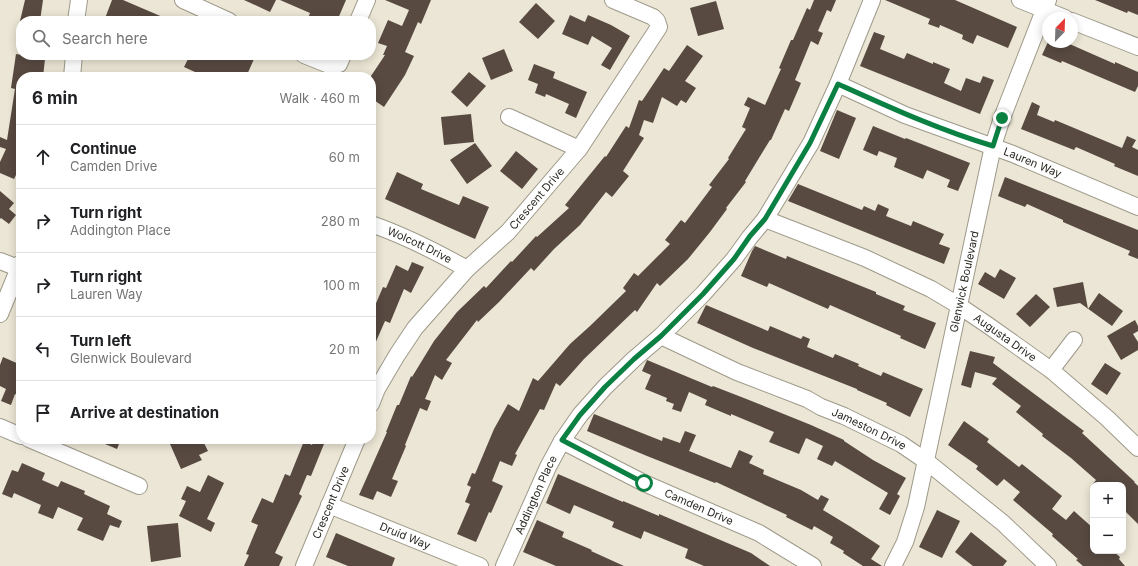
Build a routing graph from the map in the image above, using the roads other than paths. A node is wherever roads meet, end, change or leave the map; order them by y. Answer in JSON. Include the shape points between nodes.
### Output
{"nodes":[{"id":1,"x":78,"y":0,"type":"edge"},
{"id":2,"x":183,"y":0,"type":"edge"},
{"id":3,"x":367,"y":0,"type":"edge"},
{"id":4,"x":613,"y":0,"type":"edge"},
{"id":5,"x":872,"y":0,"type":"edge"},
{"id":6,"x":1020,"y":0,"type":"edge"},
{"id":7,"x":1046,"y":5,"type":"edge"},
{"id":8,"x":1056,"y":12,"type":"edge"},
{"id":9,"x":76,"y":16,"type":"edge"},
{"id":10,"x":218,"y":16,"type":"edge"},
{"id":11,"x":360,"y":16,"type":"edge"},
{"id":12,"x":1078,"y":23,"type":"edge"},
{"id":13,"x":1138,"y":47,"type":"edge"},
{"id":14,"x":74,"y":60,"type":"edge"},
{"id":15,"x":316,"y":60,"type":"edge"},
{"id":16,"x":341,"y":60,"type":"edge"},
{"id":17,"x":72,"y":72,"type":"edge"},
{"id":18,"x":838,"y":84,"type":"junction"},
{"id":19,"x":509,"y":117,"type":"dead end"},
{"id":20,"x":993,"y":146,"type":"junction"},
{"id":21,"x":579,"y":149,"type":"junction"},
{"id":22,"x":1138,"y":207,"type":"edge"},
{"id":23,"x":765,"y":219,"type":"junction"},
{"id":24,"x":376,"y":226,"type":"edge"},
{"id":25,"x":0,"y":261,"type":"edge"},
{"id":26,"x":16,"y":266,"type":"edge"},
{"id":27,"x":467,"y":269,"type":"junction"},
{"id":28,"x":16,"y":276,"type":"edge"},
{"id":29,"x":958,"y":305,"type":"junction"},
{"id":30,"x":0,"y":314,"type":"edge"},
{"id":31,"x":661,"y":336,"type":"junction"},
{"id":32,"x":1074,"y":340,"type":"dead end"},
{"id":33,"x":1051,"y":370,"type":"junction"},
{"id":34,"x":376,"y":392,"type":"edge"},
{"id":35,"x":0,"y":427,"type":"edge"},
{"id":36,"x":16,"y":434,"type":"edge"},
{"id":37,"x":562,"y":440,"type":"junction"},
{"id":38,"x":41,"y":444,"type":"edge"},
{"id":39,"x":355,"y":444,"type":"edge"},
{"id":40,"x":1138,"y":448,"type":"edge"},
{"id":41,"x":926,"y":461,"type":"junction"},
{"id":42,"x":139,"y":486,"type":"dead end"},
{"id":43,"x":329,"y":505,"type":"junction"},
{"id":44,"x":304,"y":566,"type":"edge"},
{"id":45,"x":480,"y":566,"type":"edge"},
{"id":46,"x":504,"y":566,"type":"edge"},
{"id":47,"x":813,"y":566,"type":"edge"},
{"id":48,"x":893,"y":566,"type":"edge"},
{"id":49,"x":1048,"y":566,"type":"edge"}],
"edges":[{"from":1,"to":9,"type":"street"},
{"from":2,"to":10,"type":"street"},
{"from":3,"to":11,"type":"street"},
{"from":4,"to":21,"type":"street","name":"Crescent Drive","via":[[653,17],[659,27]]},
{"from":5,"to":18,"type":"street","name":"Addington Place"},
{"from":6,"to":7,"type":"street"},
{"from":7,"to":8,"type":"street"},
{"from":7,"to":20,"type":"street","name":"Glenwick Boulevard"},
{"from":12,"to":13,"type":"street"},
{"from":14,"to":17,"type":"street"},
{"from":15,"to":16,"type":"street","via":[[329,65],[339,64]]},
{"from":18,"to":20,"type":"street","name":"Lauren Way","via":[[905,115]]},
{"from":18,"to":23,"type":"street","name":"Addington Place","via":[[810,143]]},
{"from":19,"to":21,"type":"street"},
{"from":20,"to":22,"type":"street","name":"Lauren Way"},
{"from":20,"to":29,"type":"street","name":"Glenwick Boulevard"},
{"from":21,"to":27,"type":"street","name":"Crescent Drive","via":[[508,232]]},
{"from":23,"to":29,"type":"street","name":"Augusta Drive","via":[[865,258],[931,289]]},
{"from":23,"to":31,"type":"street","name":"Addington Place","via":[[734,259]]},
{"from":24,"to":27,"type":"street","name":"Wolcott Drive","via":[[433,249]]},
{"from":25,"to":26,"type":"street"},
{"from":27,"to":34,"type":"street","name":"Crescent Drive","via":[[414,328]]},
{"from":28,"to":30,"type":"street"},
{"from":29,"to":33,"type":"street","name":"Augusta Drive"},
{"from":29,"to":41,"type":"street","name":"Glenwick Boulevard"},
{"from":31,"to":37,"type":"street","name":"Addington Place","via":[[605,387]]},
{"from":31,"to":41,"type":"street","name":"Jameston Drive","via":[[738,372],[844,416],[901,444]]},
{"from":32,"to":33,"type":"street"},
{"from":33,"to":40,"type":"street","name":"Augusta Drive"},
{"from":35,"to":36,"type":"street"},
{"from":37,"to":46,"type":"street","name":"Addington Place"},
{"from":37,"to":47,"type":"street","name":"Camden Drive","via":[[644,483],[759,533]]},
{"from":38,"to":42,"type":"street"},
{"from":39,"to":43,"type":"street","name":"Crescent Drive"},
{"from":41,"to":48,"type":"street","name":"Glenwick Boulevard","via":[[905,542]]},
{"from":41,"to":49,"type":"street","name":"Jameston Drive","via":[[1003,524]]},
{"from":43,"to":44,"type":"street","name":"Crescent Drive"},
{"from":43,"to":45,"type":"street","name":"Druid Way"}]}
